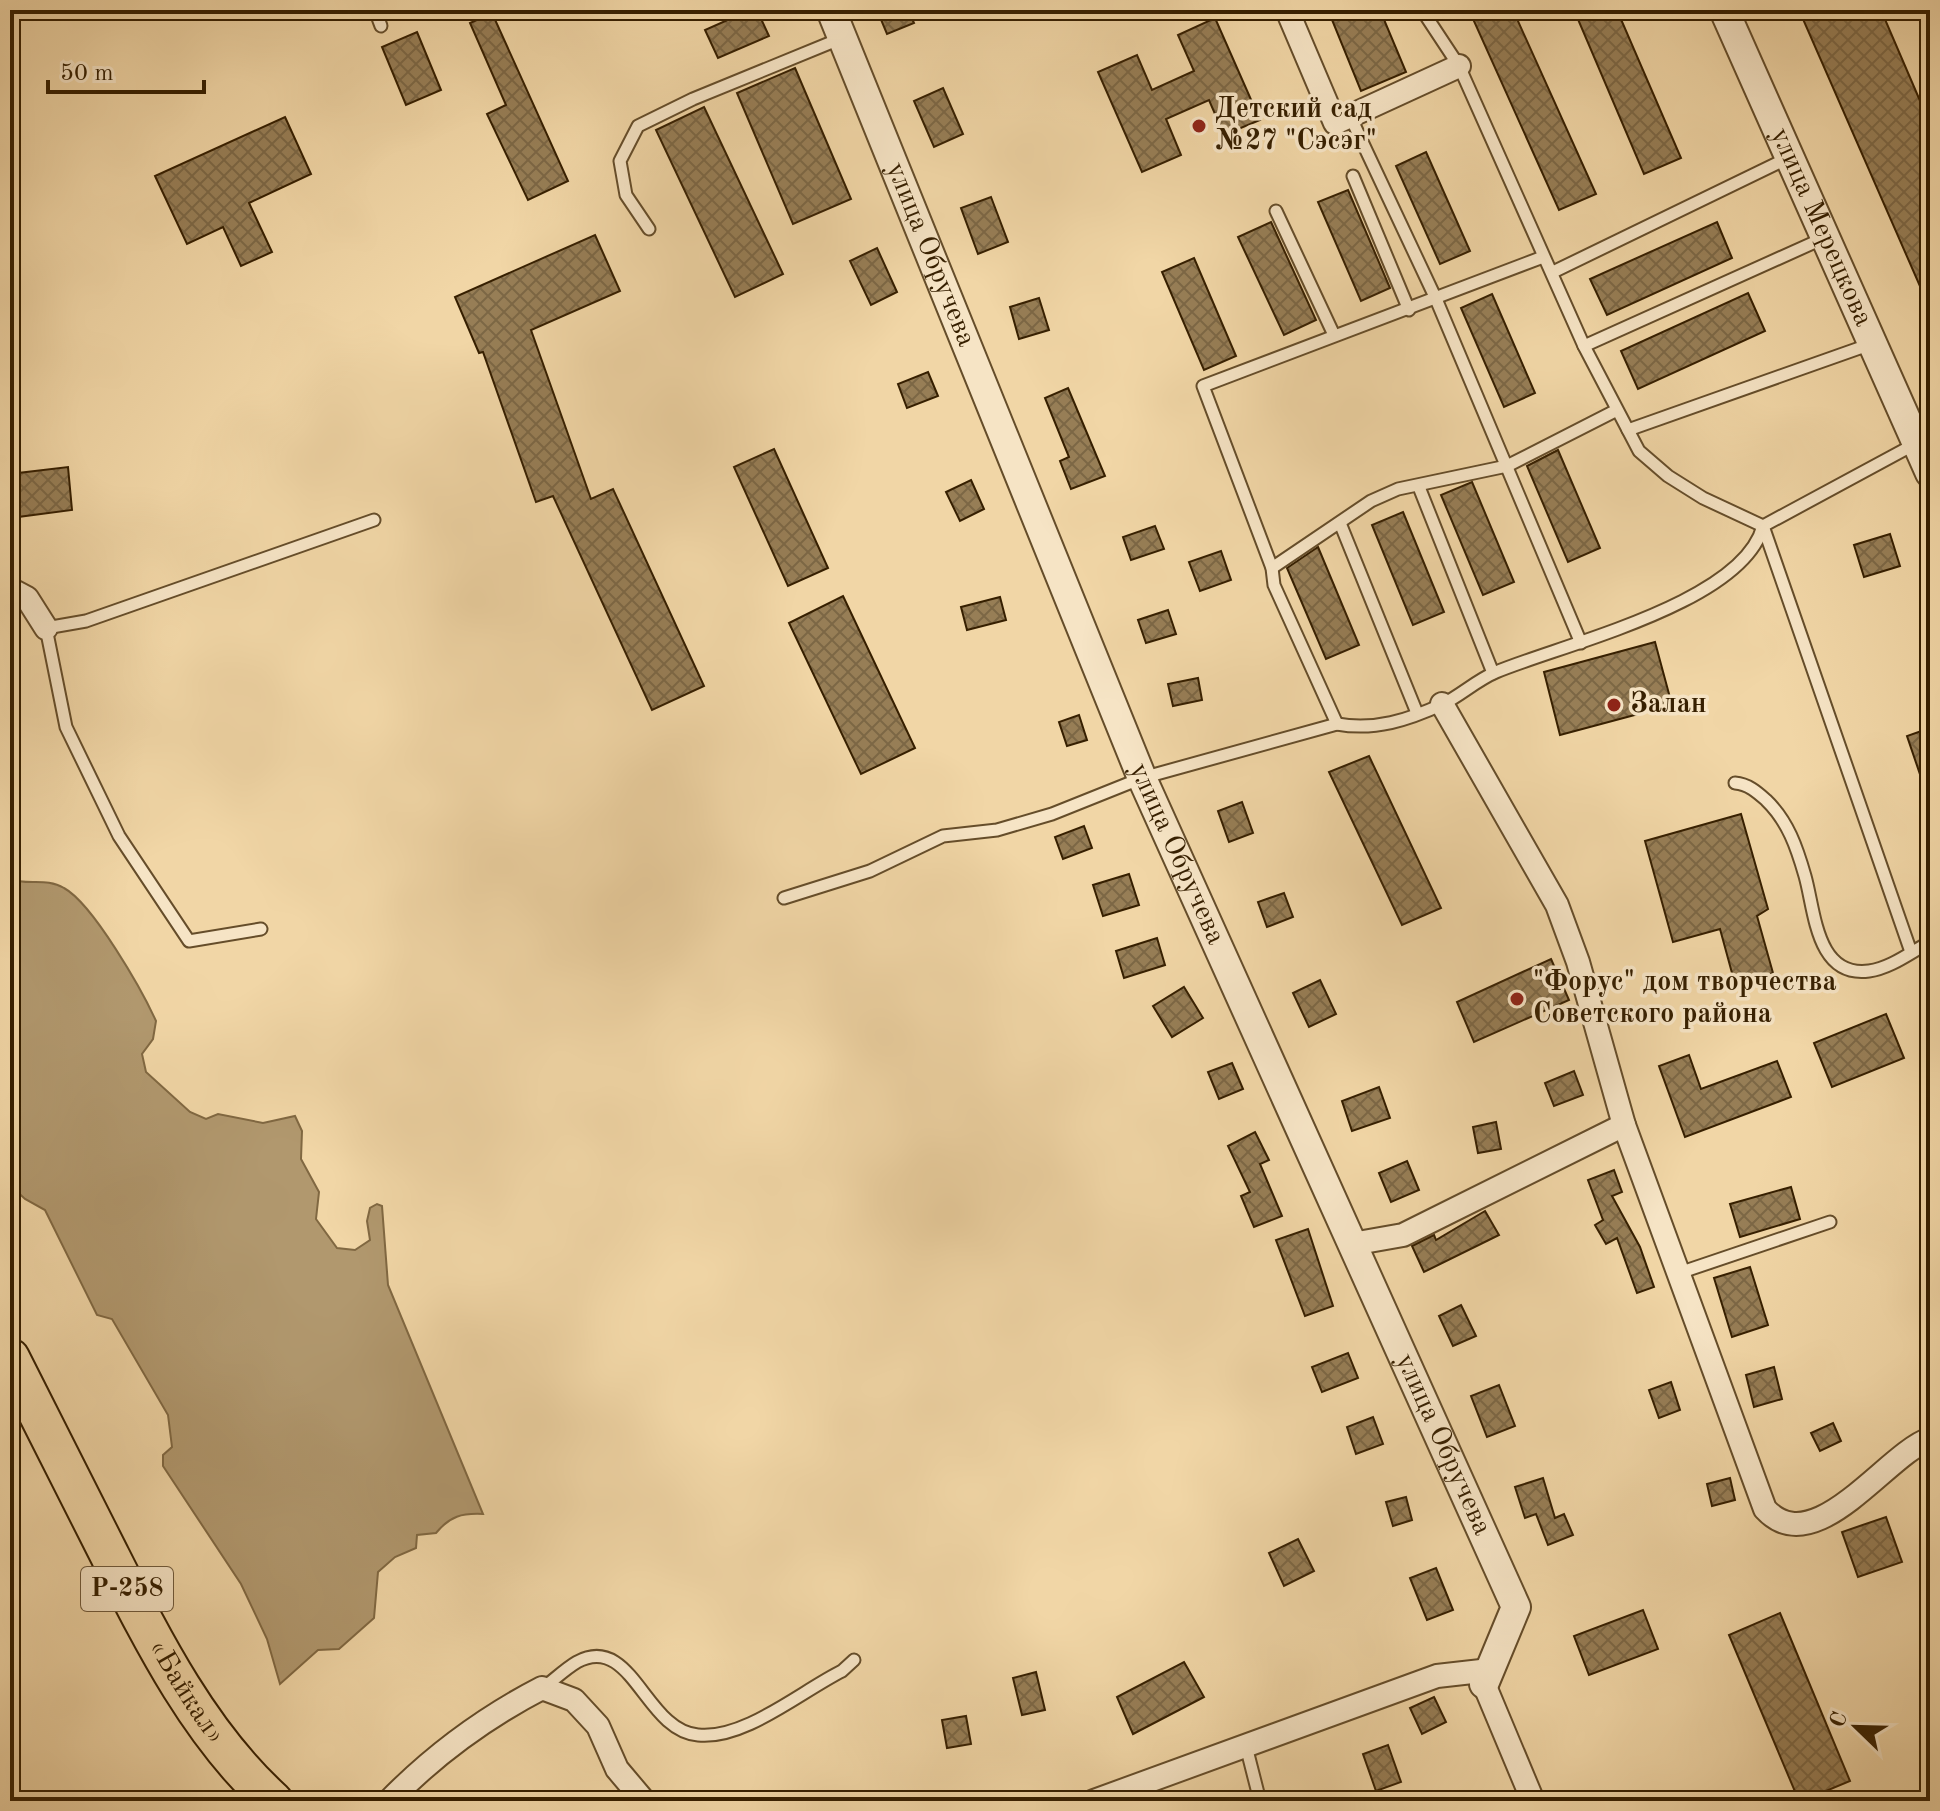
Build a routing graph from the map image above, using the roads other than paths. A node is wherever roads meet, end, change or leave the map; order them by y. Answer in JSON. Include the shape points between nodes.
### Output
{"nodes":[{"id":1,"x":375,"y":10,"type":"edge"},
{"id":2,"x":831,"y":10,"type":"edge"},
{"id":3,"x":1287,"y":10,"type":"edge"},
{"id":4,"x":1422,"y":10,"type":"edge"},
{"id":5,"x":1724,"y":10,"type":"edge"},
{"id":6,"x":381,"y":26,"type":"dead end"},
{"id":7,"x":843,"y":38,"type":"junction"},
{"id":8,"x":1459,"y":66,"type":"junction"},
{"id":9,"x":1350,"y":116,"type":"junction"},
{"id":10,"x":1789,"y":158,"type":"junction"},
{"id":11,"x":1353,"y":176,"type":"dead end"},
{"id":12,"x":1276,"y":211,"type":"dead end"},
{"id":13,"x":649,"y":229,"type":"dead end"},
{"id":14,"x":1824,"y":238,"type":"junction"},
{"id":15,"x":1543,"y":257,"type":"junction"},
{"id":16,"x":1553,"y":272,"type":"junction"},
{"id":17,"x":1436,"y":299,"type":"junction"},
{"id":18,"x":1409,"y":310,"type":"junction"},
{"id":19,"x":1334,"y":335,"type":"junction"},
{"id":20,"x":1871,"y":344,"type":"junction"},
{"id":21,"x":1584,"y":346,"type":"junction"},
{"id":22,"x":1615,"y":411,"type":"junction"},
{"id":23,"x":1628,"y":430,"type":"junction"},
{"id":24,"x":1915,"y":444,"type":"junction"},
{"id":25,"x":1507,"y":466,"type":"junction"},
{"id":26,"x":1930,"y":473,"type":"edge"},
{"id":27,"x":1419,"y":487,"type":"junction"},
{"id":28,"x":374,"y":520,"type":"dead end"},
{"id":29,"x":1340,"y":523,"type":"junction"},
{"id":30,"x":1763,"y":526,"type":"junction"},
{"id":31,"x":1272,"y":568,"type":"junction"},
{"id":32,"x":10,"y":589,"type":"edge"},
{"id":33,"x":46,"y":628,"type":"junction"},
{"id":34,"x":1581,"y":643,"type":"junction"},
{"id":35,"x":1493,"y":673,"type":"junction"},
{"id":36,"x":1442,"y":704,"type":"junction"},
{"id":37,"x":1417,"y":713,"type":"junction"},
{"id":38,"x":1337,"y":724,"type":"junction"},
{"id":39,"x":1142,"y":778,"type":"junction"},
{"id":40,"x":1735,"y":783,"type":"dead end"},
{"id":41,"x":784,"y":898,"type":"dead end"},
{"id":42,"x":261,"y":929,"type":"dead end"},
{"id":43,"x":1930,"y":942,"type":"edge"},
{"id":44,"x":1911,"y":952,"type":"junction"},
{"id":45,"x":1624,"y":1125,"type":"junction"},
{"id":46,"x":1830,"y":1222,"type":"dead end"},
{"id":47,"x":1352,"y":1244,"type":"junction"},
{"id":48,"x":1679,"y":1273,"type":"junction"},
{"id":49,"x":10,"y":1358,"type":"edge"},
{"id":50,"x":1930,"y":1439,"type":"edge"},
{"id":51,"x":854,"y":1660,"type":"dead end"},
{"id":52,"x":1487,"y":1677,"type":"junction"},
{"id":53,"x":542,"y":1688,"type":"junction"},
{"id":54,"x":1246,"y":1746,"type":"junction"},
{"id":55,"x":273,"y":1801,"type":"edge"},
{"id":56,"x":389,"y":1801,"type":"edge"},
{"id":57,"x":644,"y":1801,"type":"edge"},
{"id":58,"x":1094,"y":1801,"type":"edge"},
{"id":59,"x":1260,"y":1801,"type":"edge"},
{"id":60,"x":1533,"y":1801,"type":"edge"}],
"edges":[{"from":1,"to":6,"type":"lane"},
{"from":2,"to":7,"type":"street","name":"улица Обручева"},
{"from":3,"to":9,"type":"street","via":[[1335,123]]},
{"from":4,"to":8,"type":"lane"},
{"from":5,"to":10,"type":"street","name":"улица Мерецкова"},
{"from":7,"to":13,"type":"lane","via":[[638,126],[620,161],[626,195]]},
{"from":7,"to":39,"type":"street","name":"улица Обручева"},
{"from":8,"to":9,"type":"street"},
{"from":8,"to":15,"type":"lane"},
{"from":9,"to":17,"type":"lane"},
{"from":10,"to":14,"type":"street","name":"улица Мерецкова"},
{"from":10,"to":16,"type":"lane"},
{"from":11,"to":18,"type":"lane"},
{"from":12,"to":19,"type":"lane"},
{"from":14,"to":20,"type":"street","name":"улица Мерецкова"},
{"from":14,"to":21,"type":"lane"},
{"from":15,"to":16,"type":"lane"},
{"from":15,"to":17,"type":"lane"},
{"from":16,"to":21,"type":"lane"},
{"from":17,"to":18,"type":"lane"},
{"from":17,"to":25,"type":"lane"},
{"from":18,"to":19,"type":"lane"},
{"from":19,"to":31,"type":"lane","via":[[1203,386]]},
{"from":20,"to":23,"type":"lane"},
{"from":20,"to":24,"type":"street","name":"улица Мерецкова"},
{"from":21,"to":22,"type":"lane"},
{"from":22,"to":23,"type":"lane"},
{"from":22,"to":25,"type":"lane"},
{"from":23,"to":30,"type":"lane","via":[[1639,451],[1668,476]]},
{"from":24,"to":26,"type":"street","name":"улица Мерецкова"},
{"from":24,"to":30,"type":"lane"},
{"from":25,"to":27,"type":"lane"},
{"from":25,"to":34,"type":"lane"},
{"from":27,"to":29,"type":"lane","via":[[1371,501]]},
{"from":27,"to":35,"type":"lane"},
{"from":28,"to":33,"type":"lane","via":[[86,621]]},
{"from":29,"to":31,"type":"lane"},
{"from":29,"to":37,"type":"lane"},
{"from":30,"to":34,"type":"lane","via":[[1745,557],[1716,582],[1675,606]]},
{"from":30,"to":44,"type":"lane"},
{"from":31,"to":38,"type":"lane","via":[[1274,585]]},
{"from":32,"to":33,"type":"street","via":[[27,598]]},
{"from":33,"to":42,"type":"lane","via":[[66,727],[119,836],[189,941]]},
{"from":34,"to":35,"type":"lane"},
{"from":35,"to":36,"type":"lane"},
{"from":36,"to":37,"type":"lane"},
{"from":36,"to":45,"type":"street","via":[[1557,905]]},
{"from":37,"to":38,"type":"lane","via":[[1364,729]]},
{"from":38,"to":39,"type":"lane"},
{"from":39,"to":41,"type":"lane","via":[[1025,822],[943,836],[870,871]]},
{"from":39,"to":47,"type":"street","name":"улица Обручева"},
{"from":40,"to":44,"type":"lane","via":[[1753,789],[1784,821],[1806,880],[1817,931],[1838,965],[1870,971]]},
{"from":43,"to":44,"type":"lane"},
{"from":45,"to":47,"type":"street","via":[[1403,1235]]},
{"from":45,"to":48,"type":"street"},
{"from":46,"to":48,"type":"lane"},
{"from":47,"to":52,"type":"street","name":"улица Обручева","via":[[1516,1607]]},
{"from":48,"to":50,"type":"street","via":[[1765,1509],[1774,1519],[1790,1525],[1809,1521],[1850,1502]]},
{"from":49,"to":55,"type":"highway","name":"«Байкал»","number":"Р-258","via":[[134,1604],[182,1686],[215,1738]]},
{"from":51,"to":53,"type":"lane","via":[[728,1735],[680,1731],[652,1708],[632,1674],[618,1662],[579,1661]]},
{"from":52,"to":54,"type":"street","via":[[1437,1676]]},
{"from":52,"to":60,"type":"street"},
{"from":53,"to":56,"type":"street","via":[[451,1743]]},
{"from":53,"to":57,"type":"street","via":[[574,1700],[591,1718],[617,1769]]},
{"from":54,"to":58,"type":"street"},
{"from":54,"to":59,"type":"lane"}]}
